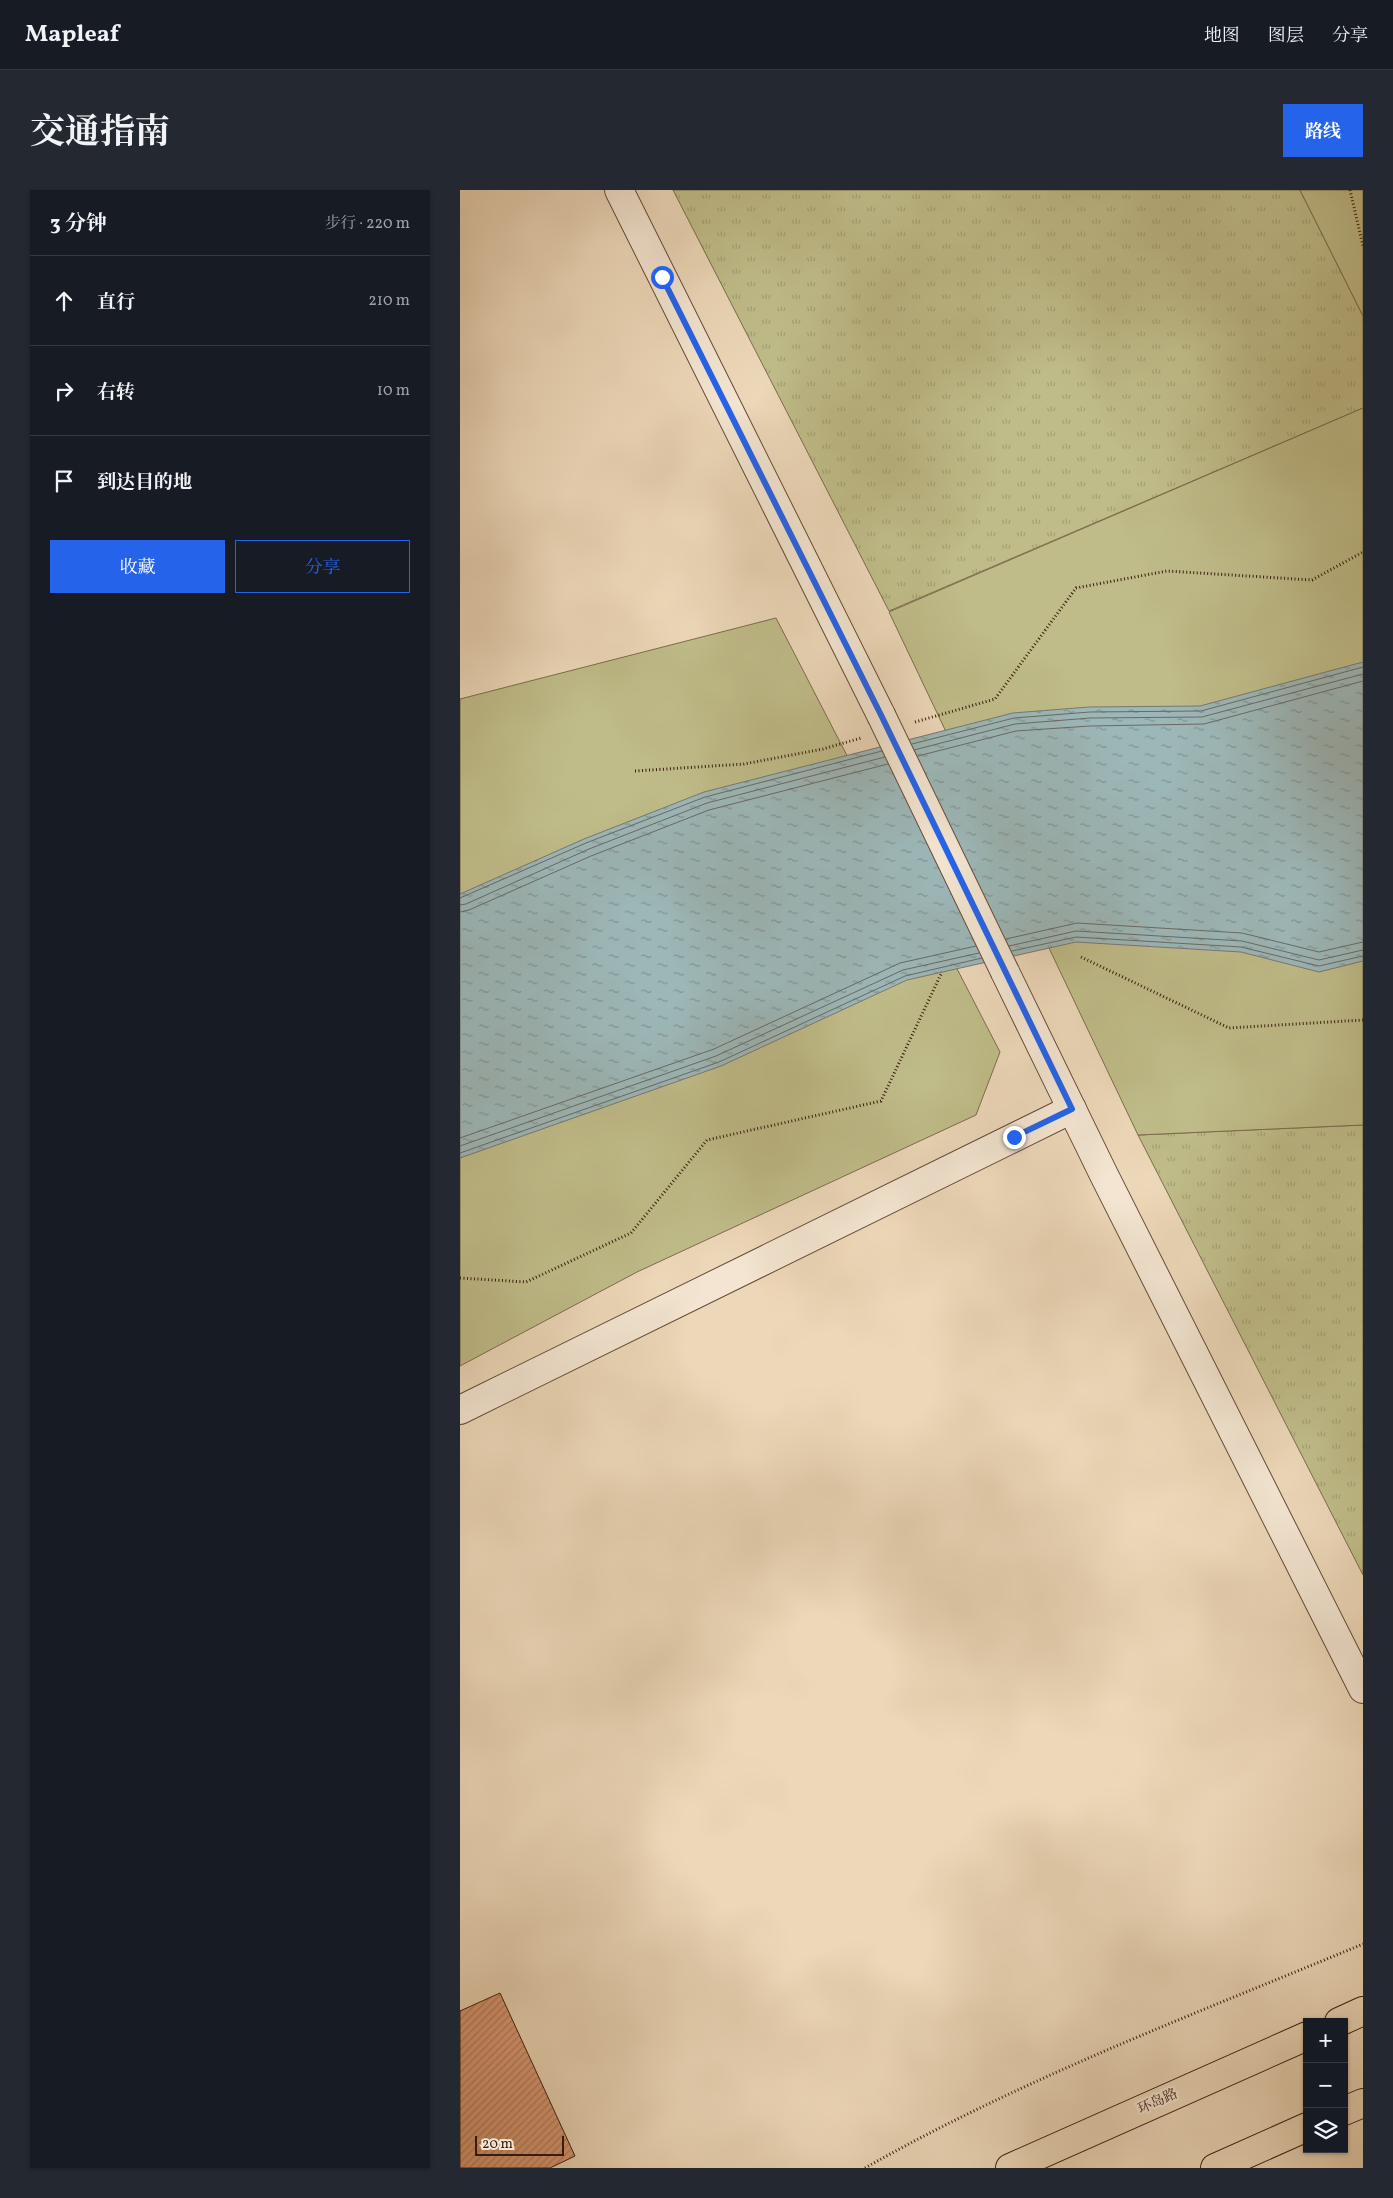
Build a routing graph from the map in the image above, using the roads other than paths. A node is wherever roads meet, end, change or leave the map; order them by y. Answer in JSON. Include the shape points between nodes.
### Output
{"nodes":[{"id":1,"x":619,"y":190,"type":"edge"},
{"id":2,"x":1072,"y":1109,"type":"junction"},
{"id":3,"x":460,"y":1410,"type":"edge"},
{"id":4,"x":1363,"y":1689,"type":"edge"},
{"id":5,"x":1363,"y":2011,"type":"edge"},
{"id":6,"x":1348,"y":2018,"type":"edge"},
{"id":7,"x":1303,"y":2038,"type":"edge"},
{"id":8,"x":1363,"y":2103,"type":"edge"},
{"id":9,"x":1348,"y":2109,"type":"edge"},
{"id":10,"x":1303,"y":2129,"type":"edge"},
{"id":11,"x":1010,"y":2168,"type":"edge"},
{"id":12,"x":1215,"y":2168,"type":"edge"}],
"edges":[{"from":1,"to":2,"type":"street","bridge":true,"via":[[876,725],[1005,972]]},
{"from":2,"to":3,"type":"street"},
{"from":2,"to":4,"type":"street"},
{"from":5,"to":6,"type":"main road"},
{"from":7,"to":11,"type":"main road","name":"环岛路"},
{"from":8,"to":9,"type":"main road"},
{"from":10,"to":12,"type":"main road"}]}
